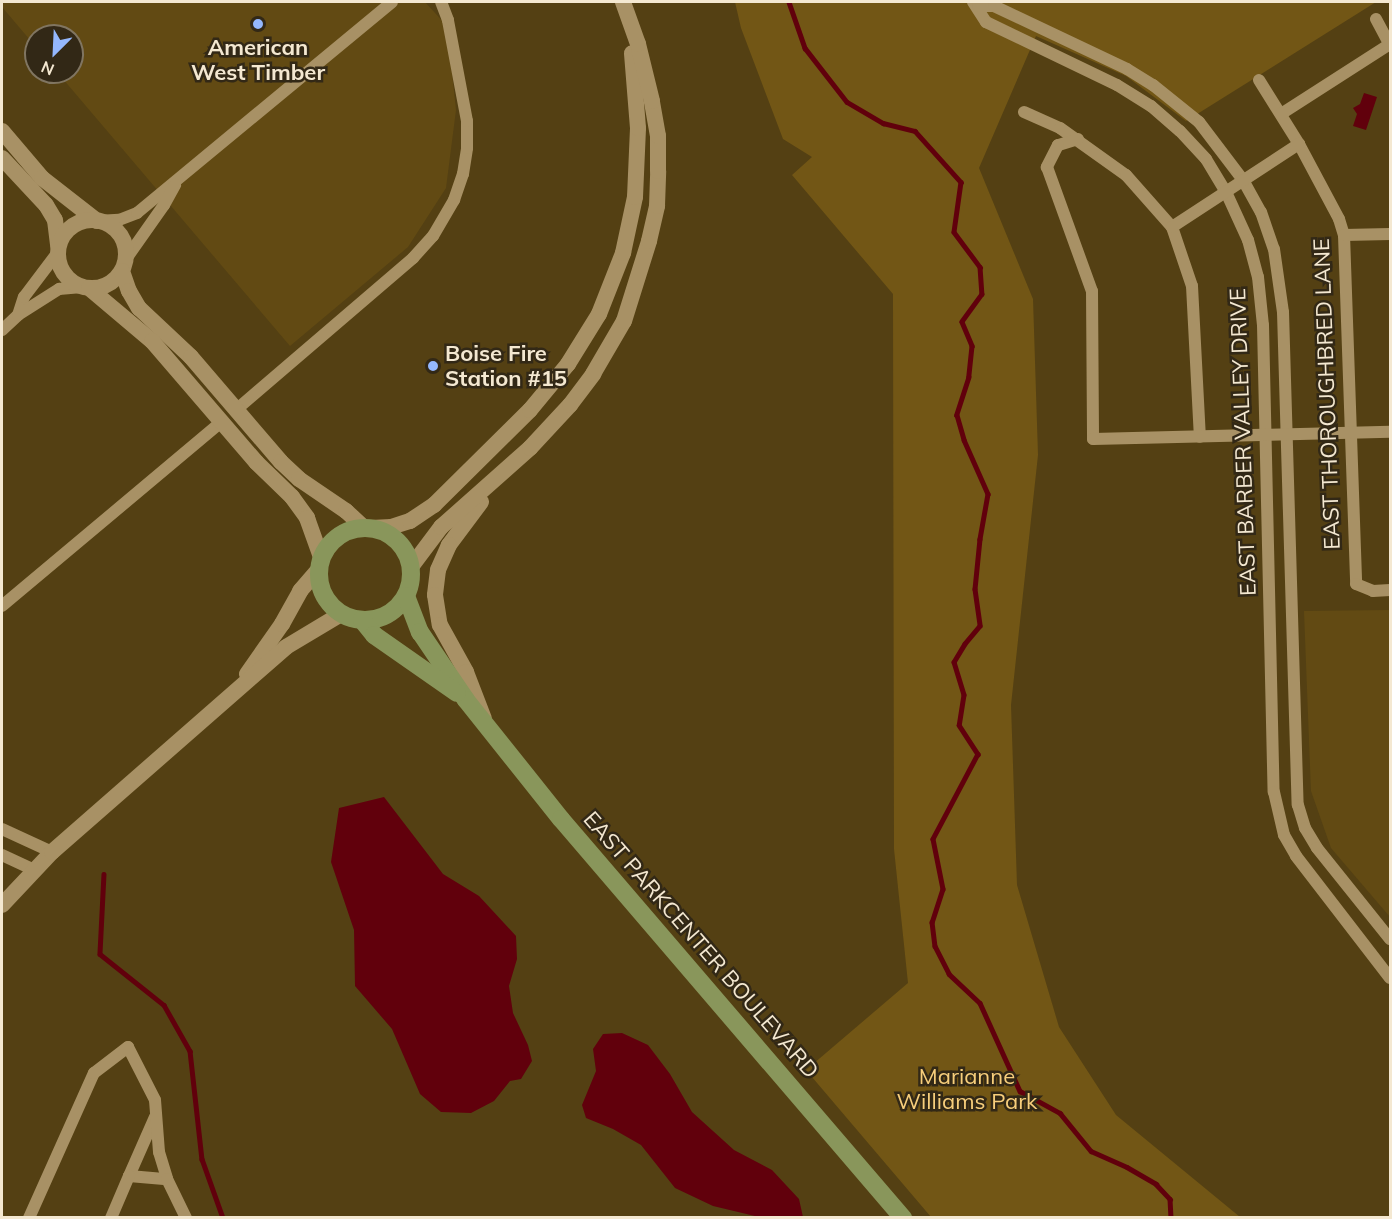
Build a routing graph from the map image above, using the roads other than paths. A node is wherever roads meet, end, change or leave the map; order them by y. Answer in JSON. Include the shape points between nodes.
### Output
{"nodes":[{"id":1,"x":392,"y":2,"type":"edge"},
{"id":2,"x":441,"y":2,"type":"edge"},
{"id":3,"x":623,"y":2,"type":"edge"},
{"id":4,"x":975,"y":4,"type":"edge"},
{"id":5,"x":1376,"y":19,"type":"dead end"},
{"id":6,"x":1390,"y":44,"type":"edge"},
{"id":7,"x":1259,"y":80,"type":"dead end"},
{"id":8,"x":1024,"y":112,"type":"dead end"},
{"id":9,"x":1281,"y":114,"type":"junction"},
{"id":10,"x":2,"y":131,"type":"edge"},
{"id":11,"x":1078,"y":139,"type":"junction"},
{"id":12,"x":1299,"y":144,"type":"junction"},
{"id":13,"x":2,"y":158,"type":"edge"},
{"id":14,"x":1243,"y":180,"type":"junction"},
{"id":15,"x":176,"y":182,"type":"junction"},
{"id":16,"x":1226,"y":192,"type":"junction"},
{"id":17,"x":96,"y":221,"type":"junction"},
{"id":18,"x":1172,"y":227,"type":"junction"},
{"id":19,"x":1344,"y":234,"type":"junction"},
{"id":20,"x":1390,"y":234,"type":"edge"},
{"id":21,"x":58,"y":249,"type":"junction"},
{"id":22,"x":124,"y":265,"type":"junction"},
{"id":23,"x":85,"y":288,"type":"junction"},
{"id":24,"x":18,"y":315,"type":"junction"},
{"id":25,"x":2,"y":330,"type":"edge"},
{"id":26,"x":237,"y":409,"type":"junction"},
{"id":27,"x":221,"y":422,"type":"junction"},
{"id":28,"x":1390,"y":432,"type":"edge"},
{"id":29,"x":1350,"y":433,"type":"junction"},
{"id":30,"x":1266,"y":435,"type":"junction"},
{"id":31,"x":1286,"y":435,"type":"junction"},
{"id":32,"x":1200,"y":437,"type":"junction"},
{"id":33,"x":503,"y":472,"type":"junction"},
{"id":34,"x":367,"y":527,"type":"junction"},
{"id":35,"x":320,"y":564,"type":"junction"},
{"id":36,"x":411,"y":567,"type":"junction"},
{"id":37,"x":1390,"y":590,"type":"edge"},
{"id":38,"x":406,"y":596,"type":"junction"},
{"id":39,"x":2,"y":606,"type":"edge"},
{"id":40,"x":341,"y":614,"type":"junction"},
{"id":41,"x":362,"y":620,"type":"junction"},
{"id":42,"x":237,"y":690,"type":"junction"},
{"id":43,"x":466,"y":700,"type":"junction"},
{"id":44,"x":487,"y":726,"type":"junction"},
{"id":45,"x":2,"y":829,"type":"edge"},
{"id":46,"x":52,"y":852,"type":"junction"},
{"id":47,"x":2,"y":855,"type":"edge"},
{"id":48,"x":34,"y":870,"type":"junction"},
{"id":49,"x":2,"y":905,"type":"edge"},
{"id":50,"x":1390,"y":939,"type":"edge"},
{"id":51,"x":1390,"y":978,"type":"edge"},
{"id":52,"x":157,"y":1114,"type":"junction"},
{"id":53,"x":129,"y":1176,"type":"junction"},
{"id":54,"x":167,"y":1179,"type":"junction"},
{"id":55,"x":29,"y":1218,"type":"edge"},
{"id":56,"x":111,"y":1218,"type":"edge"},
{"id":57,"x":186,"y":1218,"type":"edge"},
{"id":58,"x":903,"y":1218,"type":"edge"}],
"edges":[{"from":1,"to":15,"type":"street"},
{"from":2,"to":26,"type":"street","via":[[467,121],[467,148],[454,200],[433,236],[413,258]]},
{"from":3,"to":33,"type":"street","via":[[638,44],[658,136],[657,206],[649,242],[624,321],[593,374],[565,411]]},
{"from":3,"to":34,"type":"street","via":[[631,49],[638,163],[630,226],[599,314],[568,363],[530,410],[434,505],[410,521],[391,527]]},
{"from":4,"to":14,"type":"street","name":"EAST BARBER VALLEY DRIVE","via":[[994,6],[1153,85],[1199,122]]},
{"from":4,"to":16,"type":"street","name":"EAST BARBER VALLEY DRIVE","via":[[986,21],[1117,85],[1151,106],[1206,159]]},
{"from":5,"to":6,"type":"street"},
{"from":6,"to":9,"type":"street"},
{"from":7,"to":9,"type":"street","name":"EAST THOROUGHBRED LANE"},
{"from":8,"to":11,"type":"street"},
{"from":9,"to":12,"type":"street","name":"EAST THOROUGHBRED LANE"},
{"from":10,"to":17,"type":"street","via":[[42,178]]},
{"from":11,"to":18,"type":"street","via":[[1126,175]]},
{"from":11,"to":32,"type":"street","via":[[1058,145],[1047,166],[1092,291],[1094,439]]},
{"from":12,"to":14,"type":"street"},
{"from":12,"to":19,"type":"street","name":"EAST THOROUGHBRED LANE","via":[[1340,219]]},
{"from":13,"to":21,"type":"street","via":[[46,205],[55,220]]},
{"from":14,"to":16,"type":"street"},
{"from":14,"to":31,"type":"street","name":"EAST BARBER VALLEY DRIVE","via":[[1261,212],[1274,249],[1283,312]]},
{"from":15,"to":17,"type":"street","via":[[136,213],[119,220]]},
{"from":15,"to":22,"type":"street"},
{"from":16,"to":18,"type":"street"},
{"from":16,"to":30,"type":"street","name":"EAST BARBER VALLEY DRIVE","via":[[1248,240],[1258,277]]},
{"from":17,"to":21,"type":"street","via":[[74,225]]},
{"from":17,"to":22,"type":"street","via":[[119,234],[126,250]]},
{"from":18,"to":32,"type":"street","via":[[1192,286]]},
{"from":19,"to":20,"type":"street"},
{"from":19,"to":29,"type":"street","name":"EAST THOROUGHBRED LANE"},
{"from":21,"to":23,"type":"street","via":[[59,266],[65,276]]},
{"from":21,"to":24,"type":"street","via":[[24,297]]},
{"from":22,"to":23,"type":"street","via":[[110,284]]},
{"from":22,"to":26,"type":"street","via":[[129,291],[139,308],[191,357]]},
{"from":23,"to":24,"type":"street","via":[[59,289]]},
{"from":23,"to":27,"type":"street","via":[[152,341]]},
{"from":24,"to":25,"type":"street"},
{"from":26,"to":34,"type":"street","via":[[299,479]]},
{"from":27,"to":35,"type":"street","via":[[307,518]]},
{"from":27,"to":39,"type":"street"},
{"from":28,"to":29,"type":"street"},
{"from":29,"to":31,"type":"street"},
{"from":29,"to":37,"type":"street","name":"EAST THOROUGHBRED LANE","via":[[1356,584],[1373,591]]},
{"from":30,"to":31,"type":"street"},
{"from":30,"to":32,"type":"street"},
{"from":30,"to":51,"type":"street","name":"EAST BARBER VALLEY DRIVE","via":[[1274,792],[1278,813],[1284,835],[1306,873]]},
{"from":31,"to":50,"type":"street","name":"EAST BARBER VALLEY DRIVE","via":[[1298,805],[1317,848]]},
{"from":33,"to":36,"type":"street","via":[[441,527]]},
{"from":33,"to":44,"type":"street","via":[[449,545],[436,583],[440,625],[466,672]]},
{"from":34,"to":35,"type":"main road","via":[[337,536]]},
{"from":34,"to":36,"type":"main road","via":[[386,532],[398,541]]},
{"from":35,"to":40,"type":"main road","via":[[323,595]]},
{"from":35,"to":42,"type":"street"},
{"from":36,"to":38,"type":"main road"},
{"from":38,"to":41,"type":"main road","via":[[388,615]]},
{"from":38,"to":43,"type":"main road","name":"EAST PARKCENTER BOULEVARD","via":[[420,632]]},
{"from":40,"to":41,"type":"main road"},
{"from":40,"to":42,"type":"street","via":[[298,637]]},
{"from":41,"to":43,"type":"main road","name":"EAST PARKCENTER BOULEVARD","via":[[374,635]]},
{"from":42,"to":46,"type":"street"},
{"from":43,"to":44,"type":"main road","name":"EAST PARKCENTER BOULEVARD"},
{"from":44,"to":58,"type":"main road","name":"EAST PARKCENTER BOULEVARD","via":[[561,819]]},
{"from":45,"to":46,"type":"street"},
{"from":46,"to":48,"type":"street"},
{"from":47,"to":48,"type":"street"},
{"from":48,"to":49,"type":"street"},
{"from":52,"to":53,"type":"street"},
{"from":52,"to":54,"type":"street","via":[[159,1152]]},
{"from":52,"to":55,"type":"street","via":[[155,1101],[128,1047],[94,1073]]},
{"from":53,"to":54,"type":"street"},
{"from":53,"to":56,"type":"street"},
{"from":54,"to":57,"type":"street"}]}
